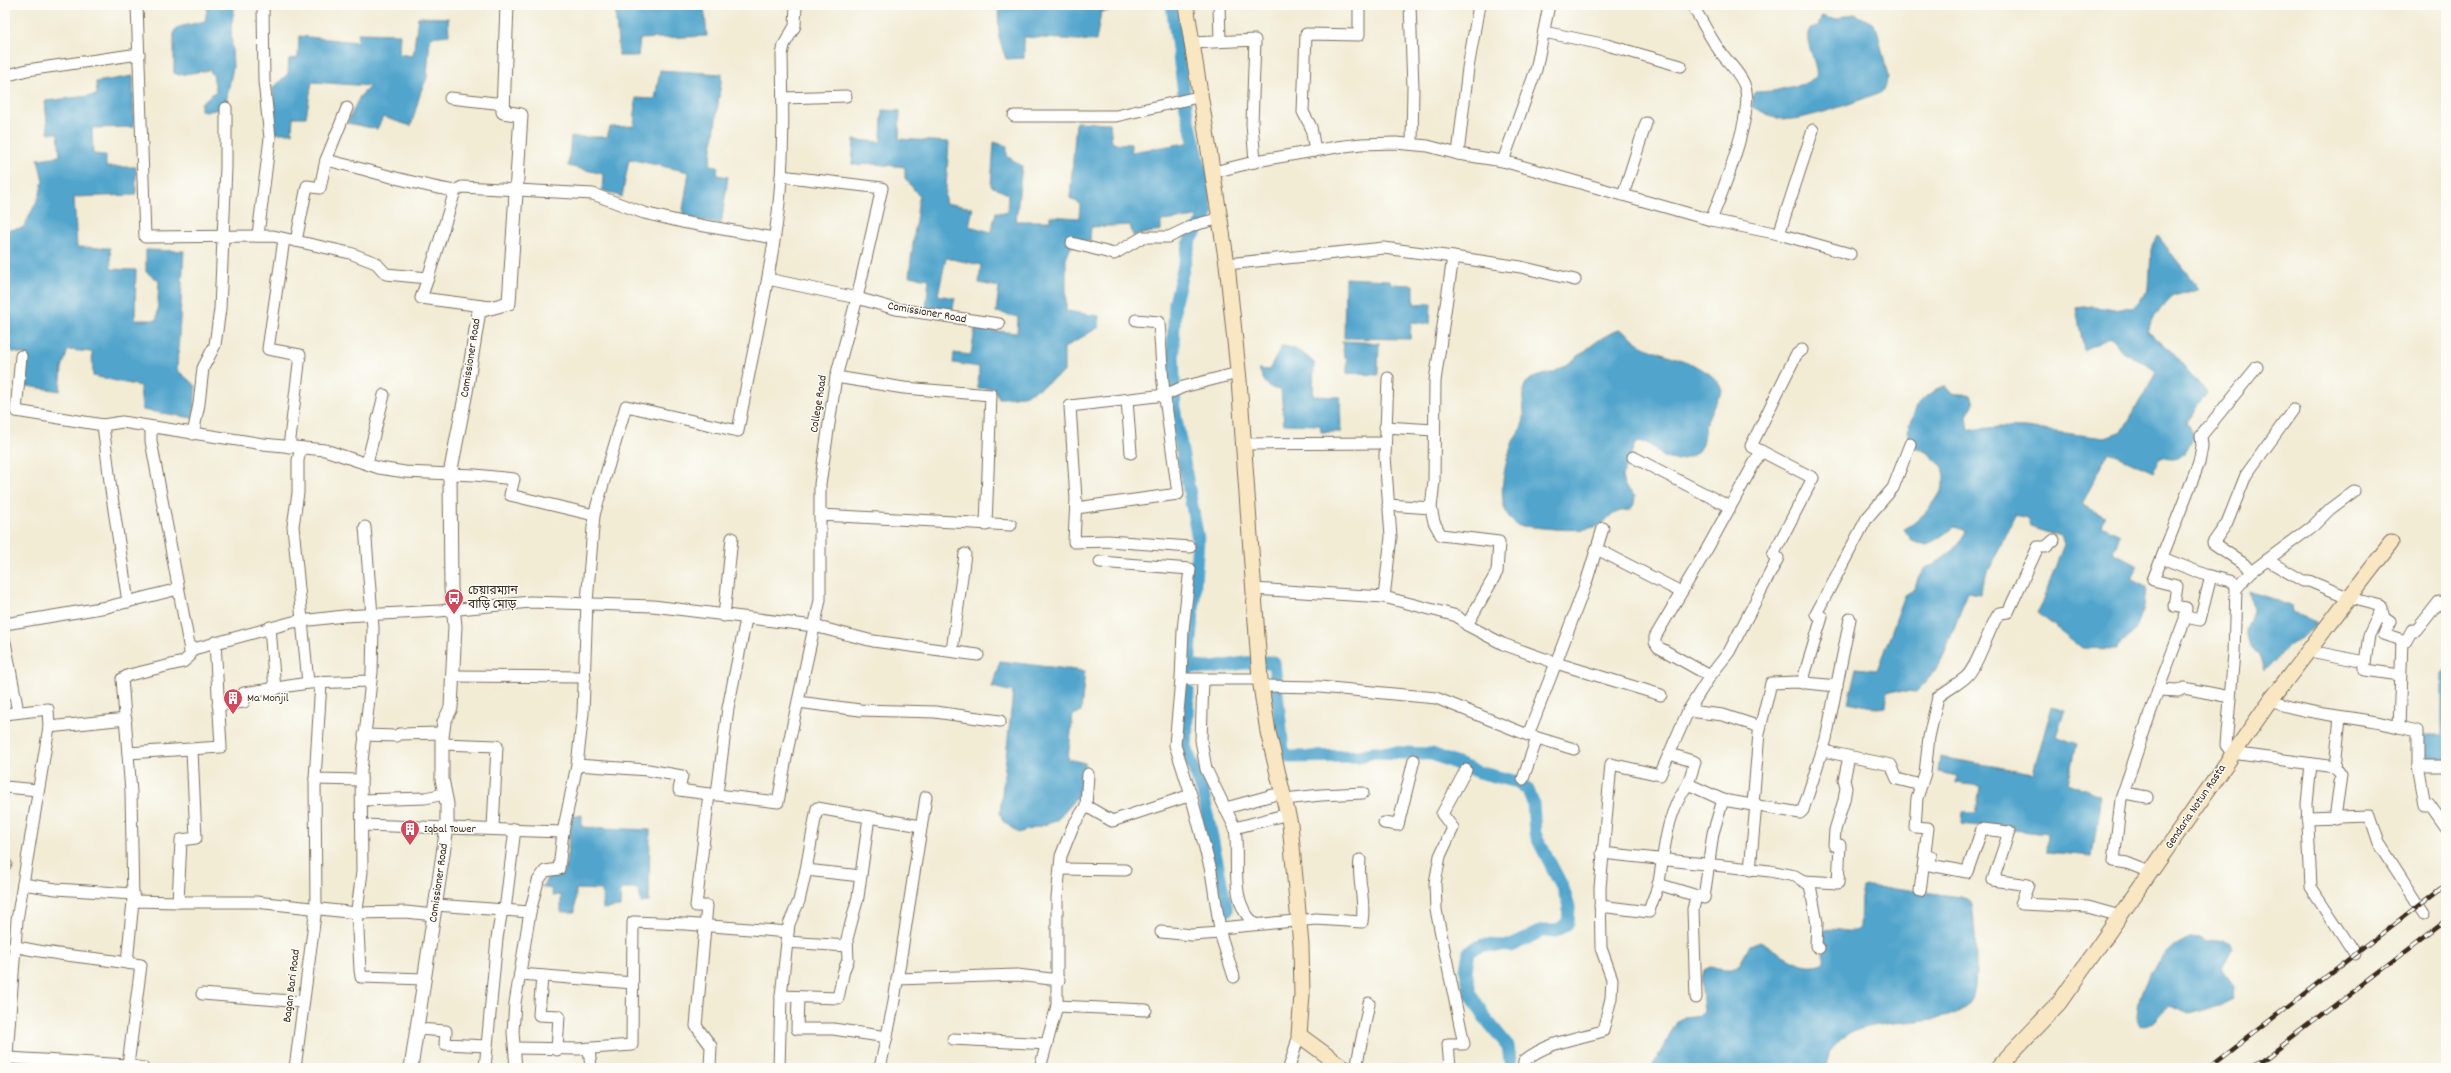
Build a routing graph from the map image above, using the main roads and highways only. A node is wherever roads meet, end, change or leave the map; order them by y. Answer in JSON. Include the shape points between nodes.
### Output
{"nodes":[{"id":1,"x":1186,"y":5,"type":"edge"},
{"id":2,"x":2391,"y":543,"type":"dead end"},
{"id":3,"x":1344,"y":1068,"type":"edge"},
{"id":4,"x":1997,"y":1068,"type":"edge"}],
"edges":[{"from":1,"to":3,"type":"main road","via":[[1199,97],[1214,172],[1216,219],[1227,264],[1238,374],[1257,644],[1268,732],[1279,797],[1288,814],[1302,995],[1299,1035]]},
{"from":2,"to":4,"type":"main road","name":"Gendaria Notun Rasta","via":[[2232,753],[2152,873],[2059,1003]]}]}
